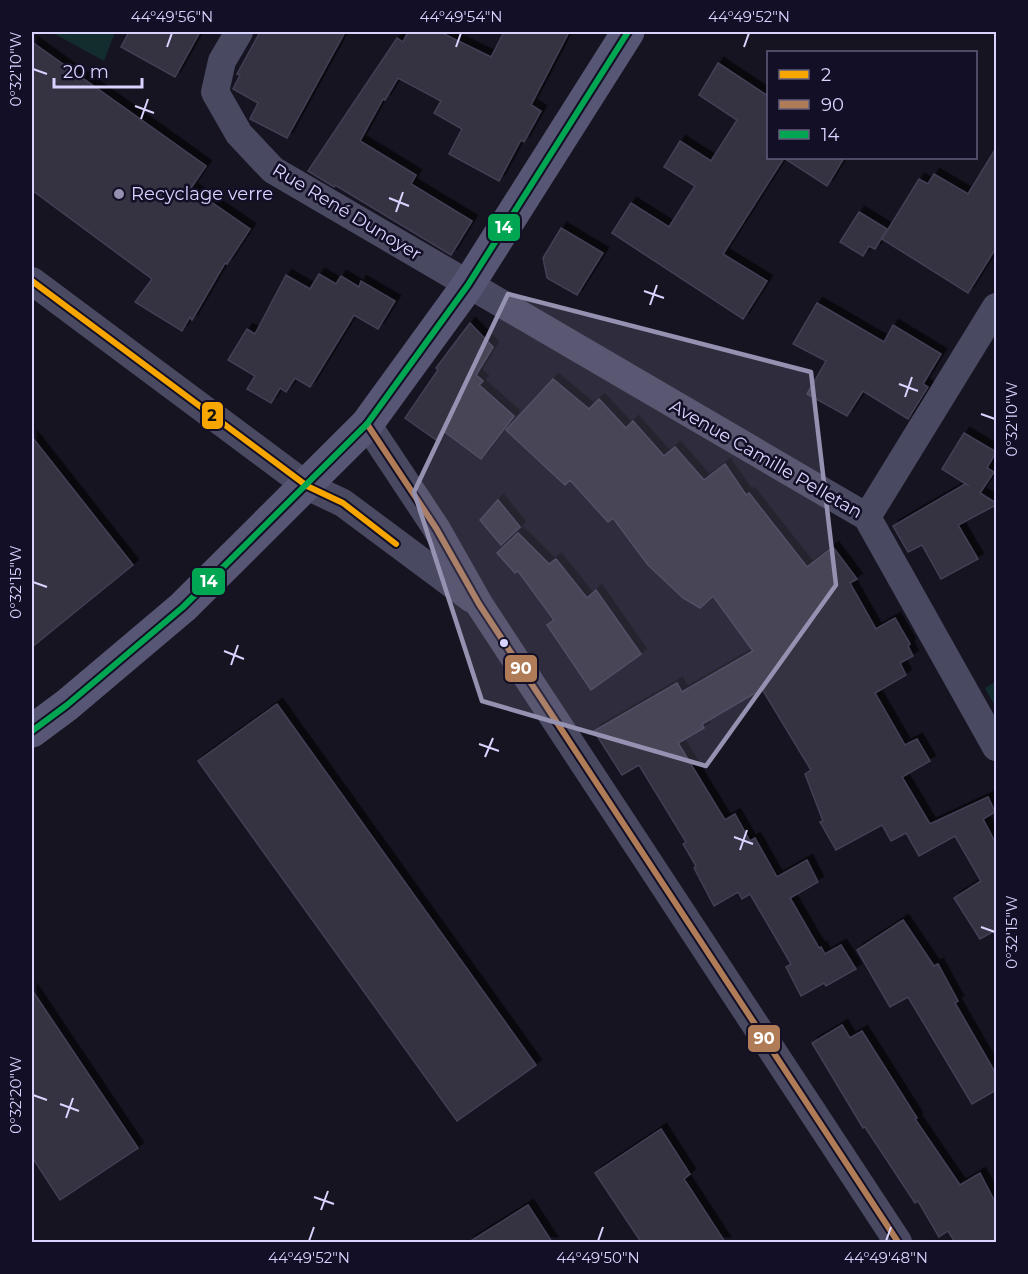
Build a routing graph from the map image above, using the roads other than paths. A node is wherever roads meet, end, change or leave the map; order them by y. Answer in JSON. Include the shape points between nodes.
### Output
{"nodes":[{"id":1,"x":239,"y":32,"type":"edge"},
{"id":2,"x":628,"y":32,"type":"edge"},
{"id":3,"x":32,"y":281,"type":"edge"},
{"id":4,"x":468,"y":285,"type":"junction"},
{"id":5,"x":996,"y":307,"type":"edge"},
{"id":6,"x":367,"y":424,"type":"junction"},
{"id":7,"x":307,"y":486,"type":"junction"},
{"id":8,"x":867,"y":517,"type":"junction"},
{"id":9,"x":479,"y":604,"type":"junction"},
{"id":10,"x":32,"y":731,"type":"edge"},
{"id":11,"x":996,"y":747,"type":"edge"},
{"id":12,"x":898,"y":1242,"type":"edge"}],
"edges":[{"from":1,"to":4,"type":"street","name":"Rue René Dunoyer","via":[[222,61],[215,92],[238,134],[273,170]]},
{"from":2,"to":4,"type":"street"},
{"from":3,"to":7,"type":"street"},
{"from":4,"to":6,"type":"street"},
{"from":4,"to":8,"type":"street","name":"Avenue Camille Pelletan"},
{"from":5,"to":8,"type":"street"},
{"from":6,"to":7,"type":"street"},
{"from":6,"to":9,"type":"street","via":[[436,528]]},
{"from":7,"to":9,"type":"street","via":[[343,503]]},
{"from":7,"to":10,"type":"street","via":[[183,607]]},
{"from":8,"to":11,"type":"street","name":"Avenue Camille Pelletan"},
{"from":9,"to":12,"type":"street"}]}
